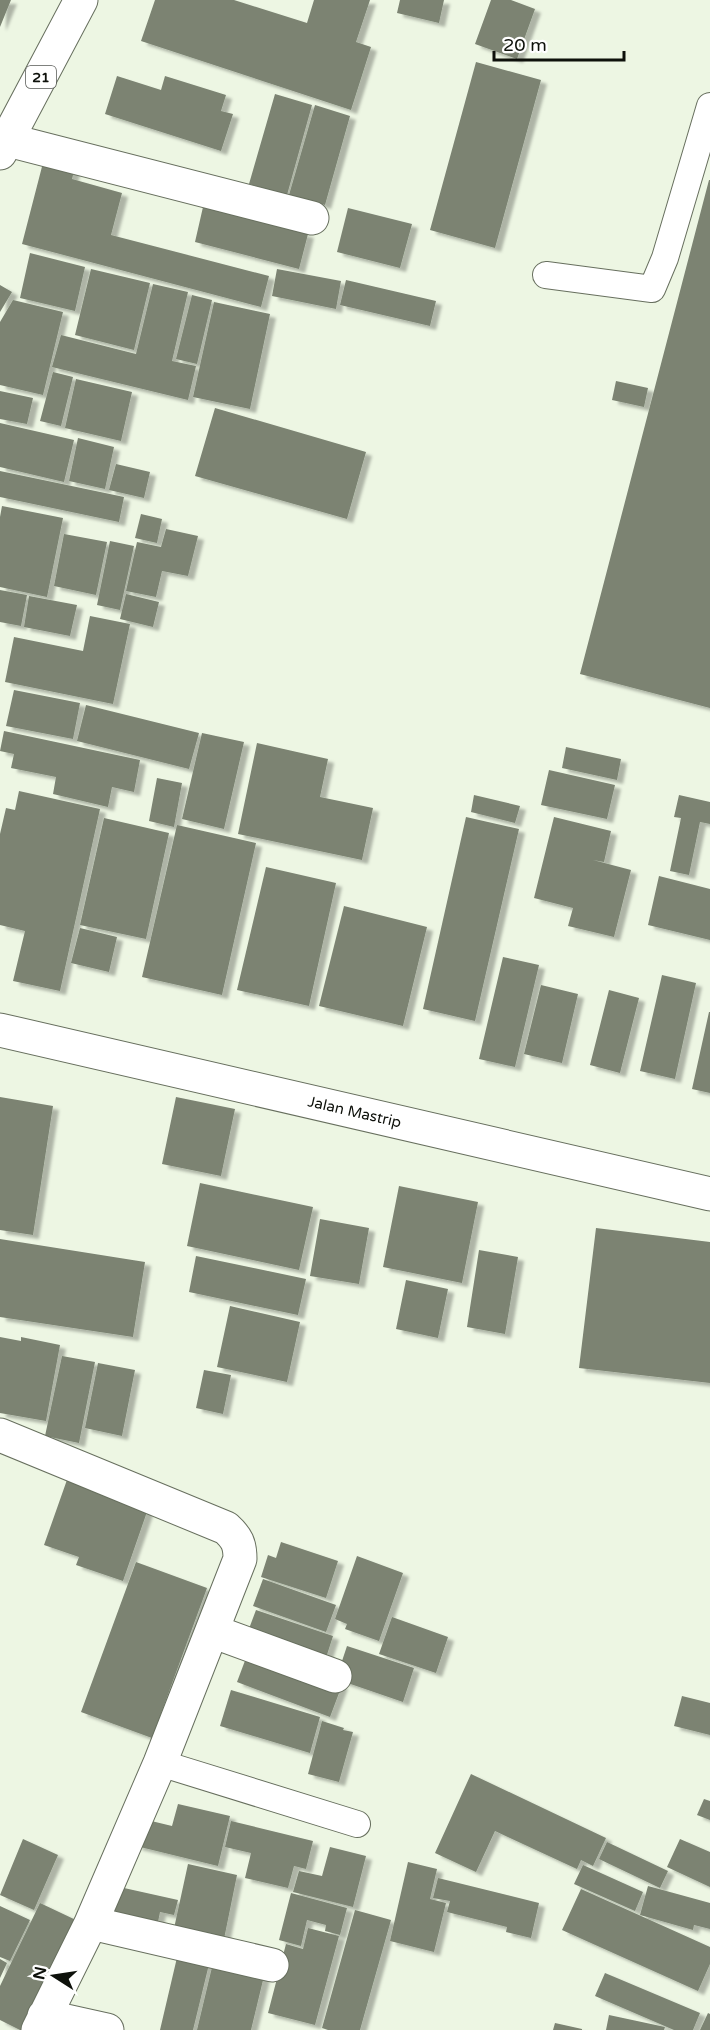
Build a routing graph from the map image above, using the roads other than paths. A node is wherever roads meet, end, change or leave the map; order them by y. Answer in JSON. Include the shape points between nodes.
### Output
{"nodes":[{"id":1,"x":81,"y":0,"type":"edge"},
{"id":2,"x":710,"y":106,"type":"edge"},
{"id":3,"x":2,"y":144,"type":"edge"},
{"id":4,"x":312,"y":218,"type":"dead end"},
{"id":5,"x":546,"y":275,"type":"dead end"},
{"id":6,"x":0,"y":1030,"type":"edge"},
{"id":7,"x":710,"y":1194,"type":"edge"},
{"id":8,"x":0,"y":1435,"type":"edge"},
{"id":9,"x":212,"y":1631,"type":"junction"},
{"id":10,"x":335,"y":1676,"type":"dead end"},
{"id":11,"x":160,"y":1763,"type":"junction"},
{"id":12,"x":357,"y":1824,"type":"dead end"},
{"id":13,"x":91,"y":1923,"type":"junction"},
{"id":14,"x":272,"y":1965,"type":"dead end"},
{"id":15,"x":41,"y":2023,"type":"edge"},
{"id":16,"x":107,"y":2030,"type":"edge"}],
"edges":[{"from":1,"to":3,"type":"main road","number":"21"},
{"from":2,"to":5,"type":"lane","via":[[665,258],[652,289]]},
{"from":3,"to":4,"type":"main road"},
{"from":6,"to":7,"type":"main road","name":"Jalan Mastrip"},
{"from":8,"to":9,"type":"main road","via":[[226,1528],[235,1536],[240,1558]]},
{"from":9,"to":10,"type":"main road"},
{"from":9,"to":11,"type":"main road"},
{"from":11,"to":12,"type":"lane"},
{"from":11,"to":13,"type":"main road"},
{"from":13,"to":14,"type":"main road"},
{"from":13,"to":15,"type":"main road"},
{"from":15,"to":16,"type":"main road"}]}
